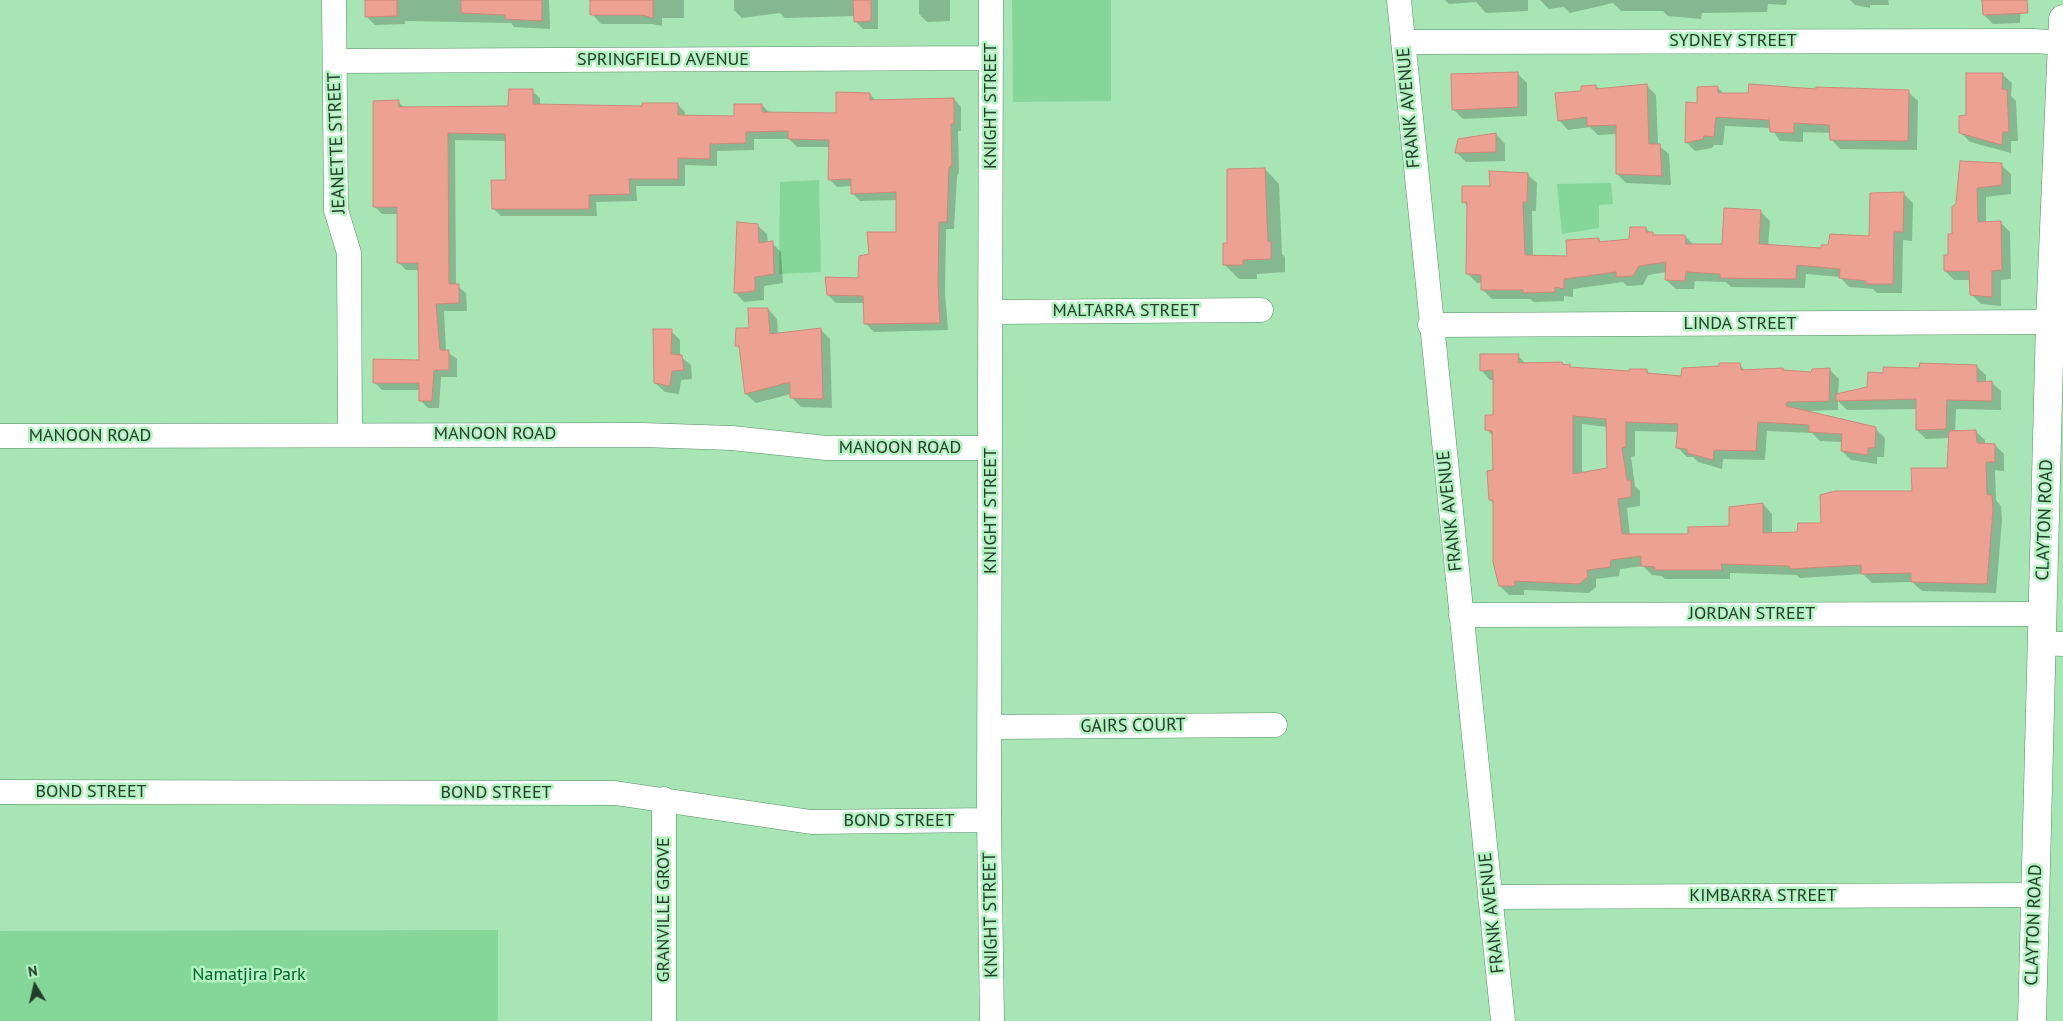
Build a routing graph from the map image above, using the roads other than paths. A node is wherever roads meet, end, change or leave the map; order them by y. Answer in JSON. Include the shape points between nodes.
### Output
{"nodes":[{"id":1,"x":334,"y":0,"type":"edge"},
{"id":2,"x":990,"y":0,"type":"edge"},
{"id":3,"x":1399,"y":0,"type":"edge"},
{"id":4,"x":2063,"y":35,"type":"edge"},
{"id":5,"x":1403,"y":42,"type":"junction"},
{"id":6,"x":991,"y":58,"type":"junction"},
{"id":7,"x":335,"y":61,"type":"junction"},
{"id":8,"x":1261,"y":310,"type":"dead end"},
{"id":9,"x":992,"y":312,"type":"junction"},
{"id":10,"x":2050,"y":322,"type":"junction"},
{"id":11,"x":1430,"y":326,"type":"junction"},
{"id":12,"x":2056,"y":363,"type":"edge"},
{"id":13,"x":350,"y":434,"type":"junction"},
{"id":14,"x":0,"y":436,"type":"edge"},
{"id":15,"x":990,"y":448,"type":"junction"},
{"id":16,"x":2042,"y":614,"type":"junction"},
{"id":17,"x":1461,"y":615,"type":"junction"},
{"id":18,"x":2052,"y":644,"type":"edge"},
{"id":19,"x":1275,"y":725,"type":"dead end"},
{"id":20,"x":991,"y":727,"type":"junction"},
{"id":21,"x":0,"y":792,"type":"edge"},
{"id":22,"x":664,"y":799,"type":"junction"},
{"id":23,"x":990,"y":820,"type":"junction"},
{"id":24,"x":2035,"y":895,"type":"junction"},
{"id":25,"x":1490,"y":897,"type":"junction"},
{"id":26,"x":664,"y":1021,"type":"edge"},
{"id":27,"x":992,"y":1021,"type":"edge"},
{"id":28,"x":1503,"y":1021,"type":"edge"},
{"id":29,"x":2032,"y":1021,"type":"edge"}],
"edges":[{"from":1,"to":7,"type":"street","name":"JEANETTE STREET"},
{"from":2,"to":6,"type":"street","name":"KNIGHT STREET"},
{"from":3,"to":5,"type":"street","name":"FRANK AVENUE"},
{"from":4,"to":5,"type":"street","name":"SYDNEY STREET","via":[[2034,41]]},
{"from":4,"to":10,"type":"main road","name":"CLAYTON ROAD"},
{"from":5,"to":11,"type":"street","name":"FRANK AVENUE"},
{"from":6,"to":7,"type":"street","name":"SPRINGFIELD AVENUE"},
{"from":6,"to":9,"type":"street","name":"KNIGHT STREET"},
{"from":7,"to":13,"type":"street","name":"JEANETTE STREET","via":[[336,210],[349,253]]},
{"from":8,"to":9,"type":"street","name":"MALTARRA STREET"},
{"from":9,"to":15,"type":"street","name":"KNIGHT STREET"},
{"from":10,"to":11,"type":"street","name":"LINDA STREET"},
{"from":10,"to":12,"type":"main road","name":"CLAYTON ROAD"},
{"from":11,"to":17,"type":"street","name":"FRANK AVENUE"},
{"from":12,"to":16,"type":"main road","name":"CLAYTON ROAD"},
{"from":13,"to":14,"type":"street","name":"MANOON ROAD"},
{"from":13,"to":15,"type":"street","name":"MANOON ROAD","via":[[642,435],[732,438],[826,448]]},
{"from":15,"to":20,"type":"street","name":"KNIGHT STREET"},
{"from":16,"to":17,"type":"street","name":"JORDAN STREET"},
{"from":16,"to":18,"type":"main road","name":"CLAYTON ROAD"},
{"from":17,"to":25,"type":"street","name":"FRANK AVENUE"},
{"from":18,"to":24,"type":"main road","name":"CLAYTON ROAD"},
{"from":19,"to":20,"type":"street","name":"GAIRS COURT"},
{"from":20,"to":23,"type":"street","name":"KNIGHT STREET"},
{"from":21,"to":22,"type":"street","name":"BOND STREET","via":[[605,793]]},
{"from":22,"to":23,"type":"street","name":"BOND STREET","via":[[811,822]]},
{"from":22,"to":26,"type":"street","name":"GRANVILLE GROVE"},
{"from":23,"to":27,"type":"street","name":"KNIGHT STREET"},
{"from":24,"to":25,"type":"street","name":"KIMBARRA STREET"},
{"from":24,"to":29,"type":"main road","name":"CLAYTON ROAD"},
{"from":25,"to":28,"type":"street","name":"FRANK AVENUE"}]}
